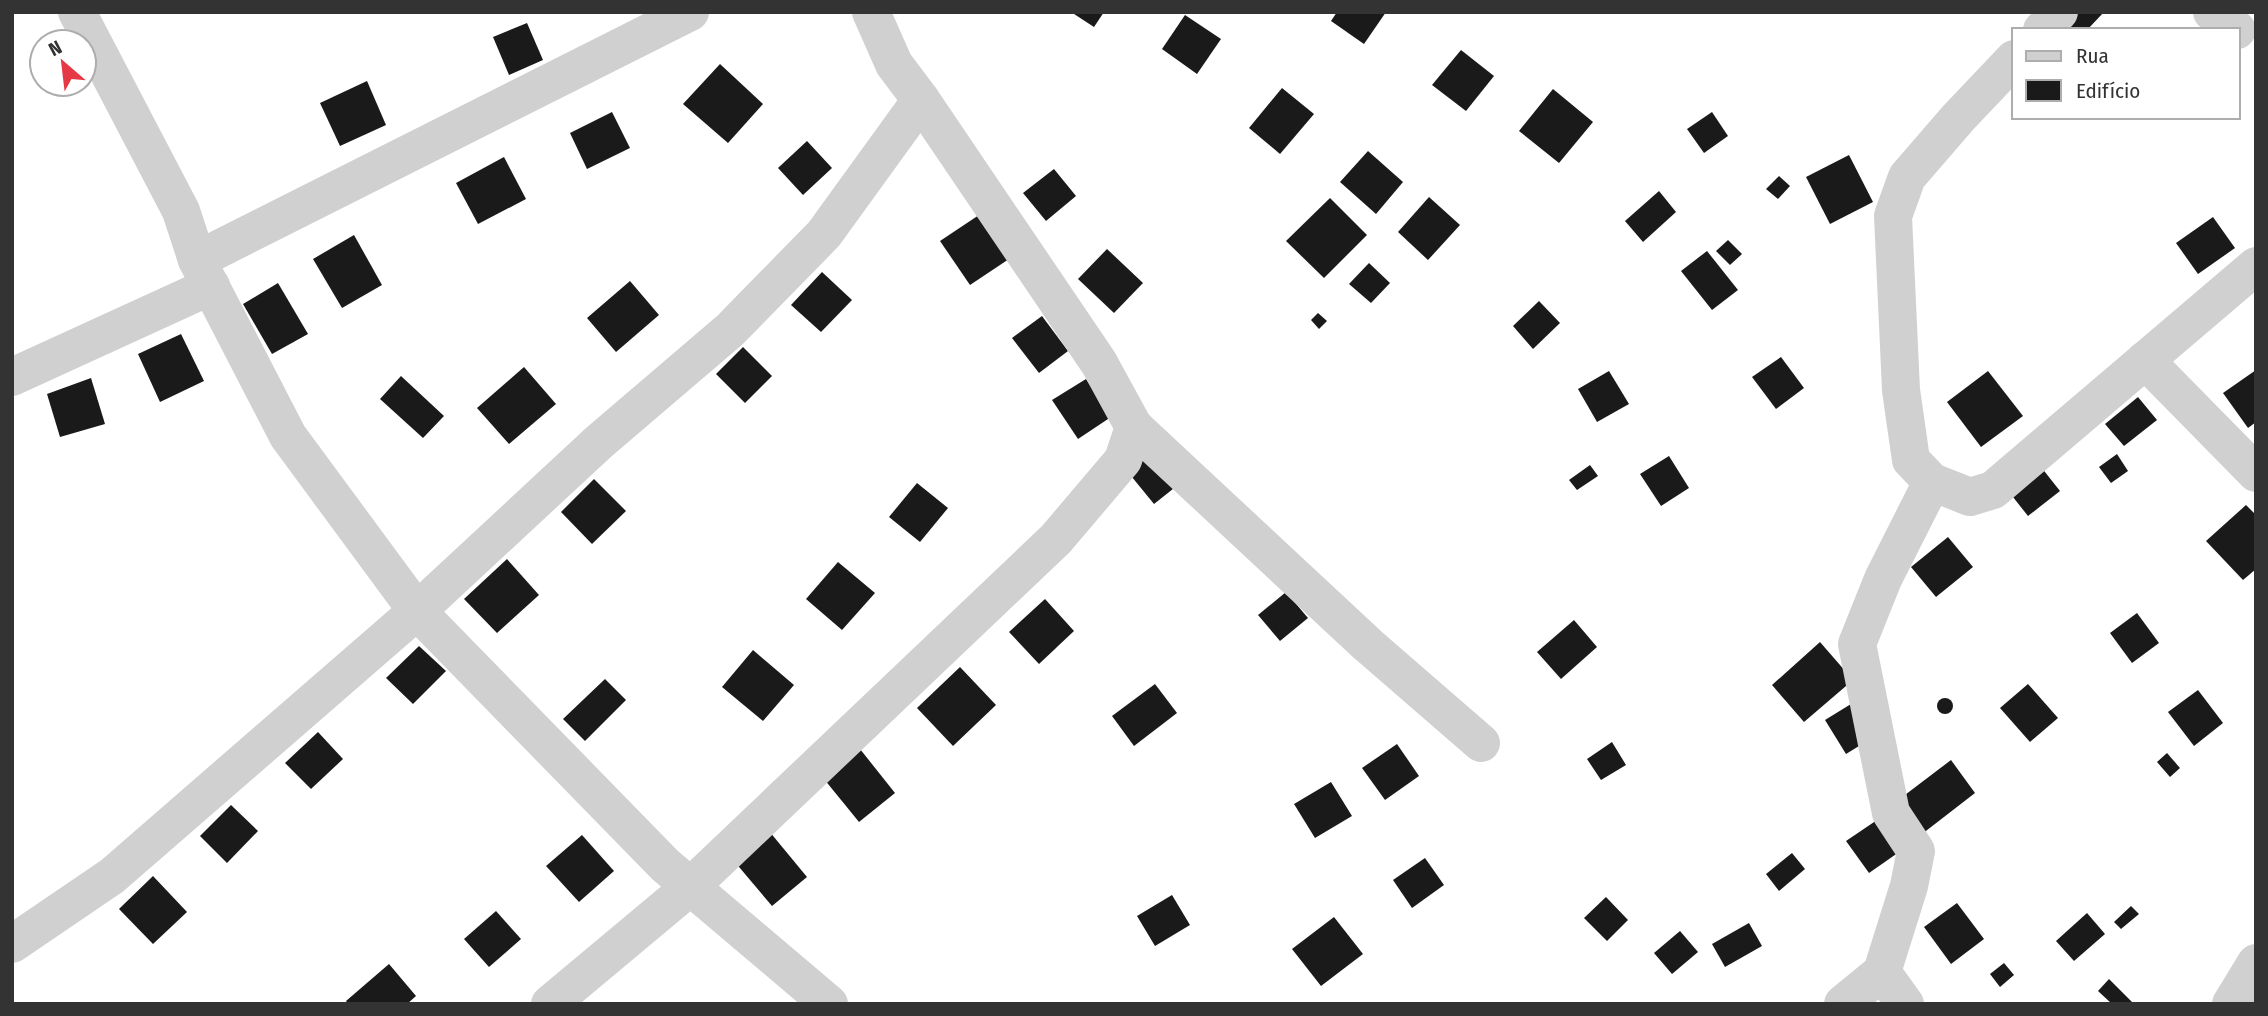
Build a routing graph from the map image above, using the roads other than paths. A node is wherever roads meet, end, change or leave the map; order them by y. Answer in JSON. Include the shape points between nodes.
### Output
{"nodes":[{"id":1,"x":77,"y":12,"type":"edge"},
{"id":2,"x":690,"y":12,"type":"edge"},
{"id":3,"x":872,"y":12,"type":"edge"},
{"id":4,"x":2059,"y":12,"type":"edge"},
{"id":5,"x":2212,"y":12,"type":"edge"},
{"id":6,"x":2044,"y":28,"type":"edge"},
{"id":7,"x":2234,"y":28,"type":"edge"},
{"id":8,"x":2240,"y":32,"type":"edge"},
{"id":9,"x":2256,"y":44,"type":"edge"},
{"id":10,"x":2012,"y":61,"type":"edge"},
{"id":11,"x":921,"y":100,"type":"junction"},
{"id":12,"x":2256,"y":266,"type":"edge"},
{"id":13,"x":204,"y":273,"type":"junction"},
{"id":14,"x":2145,"y":360,"type":"junction"},
{"id":15,"x":12,"y":377,"type":"edge"},
{"id":16,"x":1134,"y":427,"type":"junction"},
{"id":17,"x":2256,"y":473,"type":"edge"},
{"id":18,"x":1932,"y":482,"type":"junction"},
{"id":19,"x":418,"y":611,"type":"junction"},
{"id":20,"x":1481,"y":743,"type":"dead end"},
{"id":21,"x":690,"y":887,"type":"junction"},
{"id":22,"x":12,"y":944,"type":"edge"},
{"id":23,"x":2256,"y":963,"type":"edge"},
{"id":24,"x":1882,"y":972,"type":"junction"},
{"id":25,"x":550,"y":1004,"type":"edge"},
{"id":26,"x":829,"y":1004,"type":"edge"},
{"id":27,"x":1843,"y":1004,"type":"edge"},
{"id":28,"x":1905,"y":1004,"type":"edge"},
{"id":29,"x":2231,"y":1004,"type":"edge"}],
"edges":[{"from":1,"to":13,"type":"street","via":[[181,211]]},
{"from":2,"to":13,"type":"street"},
{"from":3,"to":11,"type":"street","via":[[894,64]]},
{"from":4,"to":6,"type":"street"},
{"from":5,"to":7,"type":"street"},
{"from":8,"to":9,"type":"street"},
{"from":10,"to":18,"type":"street","via":[[1907,177],[1893,216],[1901,390],[1911,460]]},
{"from":11,"to":16,"type":"street","via":[[1099,363]]},
{"from":11,"to":19,"type":"street","via":[[824,234],[730,330],[599,442]]},
{"from":12,"to":14,"type":"street"},
{"from":13,"to":15,"type":"street"},
{"from":13,"to":19,"type":"street","via":[[288,436]]},
{"from":14,"to":17,"type":"street"},
{"from":14,"to":18,"type":"street","via":[[1993,490],[1970,497]]},
{"from":16,"to":20,"type":"street","via":[[1368,645]]},
{"from":16,"to":21,"type":"street","via":[[1123,460],[1056,539]]},
{"from":18,"to":24,"type":"street","via":[[1883,579],[1857,644],[1891,813],[1916,851]]},
{"from":19,"to":21,"type":"street"},
{"from":19,"to":22,"type":"street","via":[[112,876]]},
{"from":21,"to":25,"type":"street"},
{"from":21,"to":26,"type":"street"},
{"from":23,"to":29,"type":"street"},
{"from":24,"to":27,"type":"street"},
{"from":24,"to":28,"type":"street"}]}
